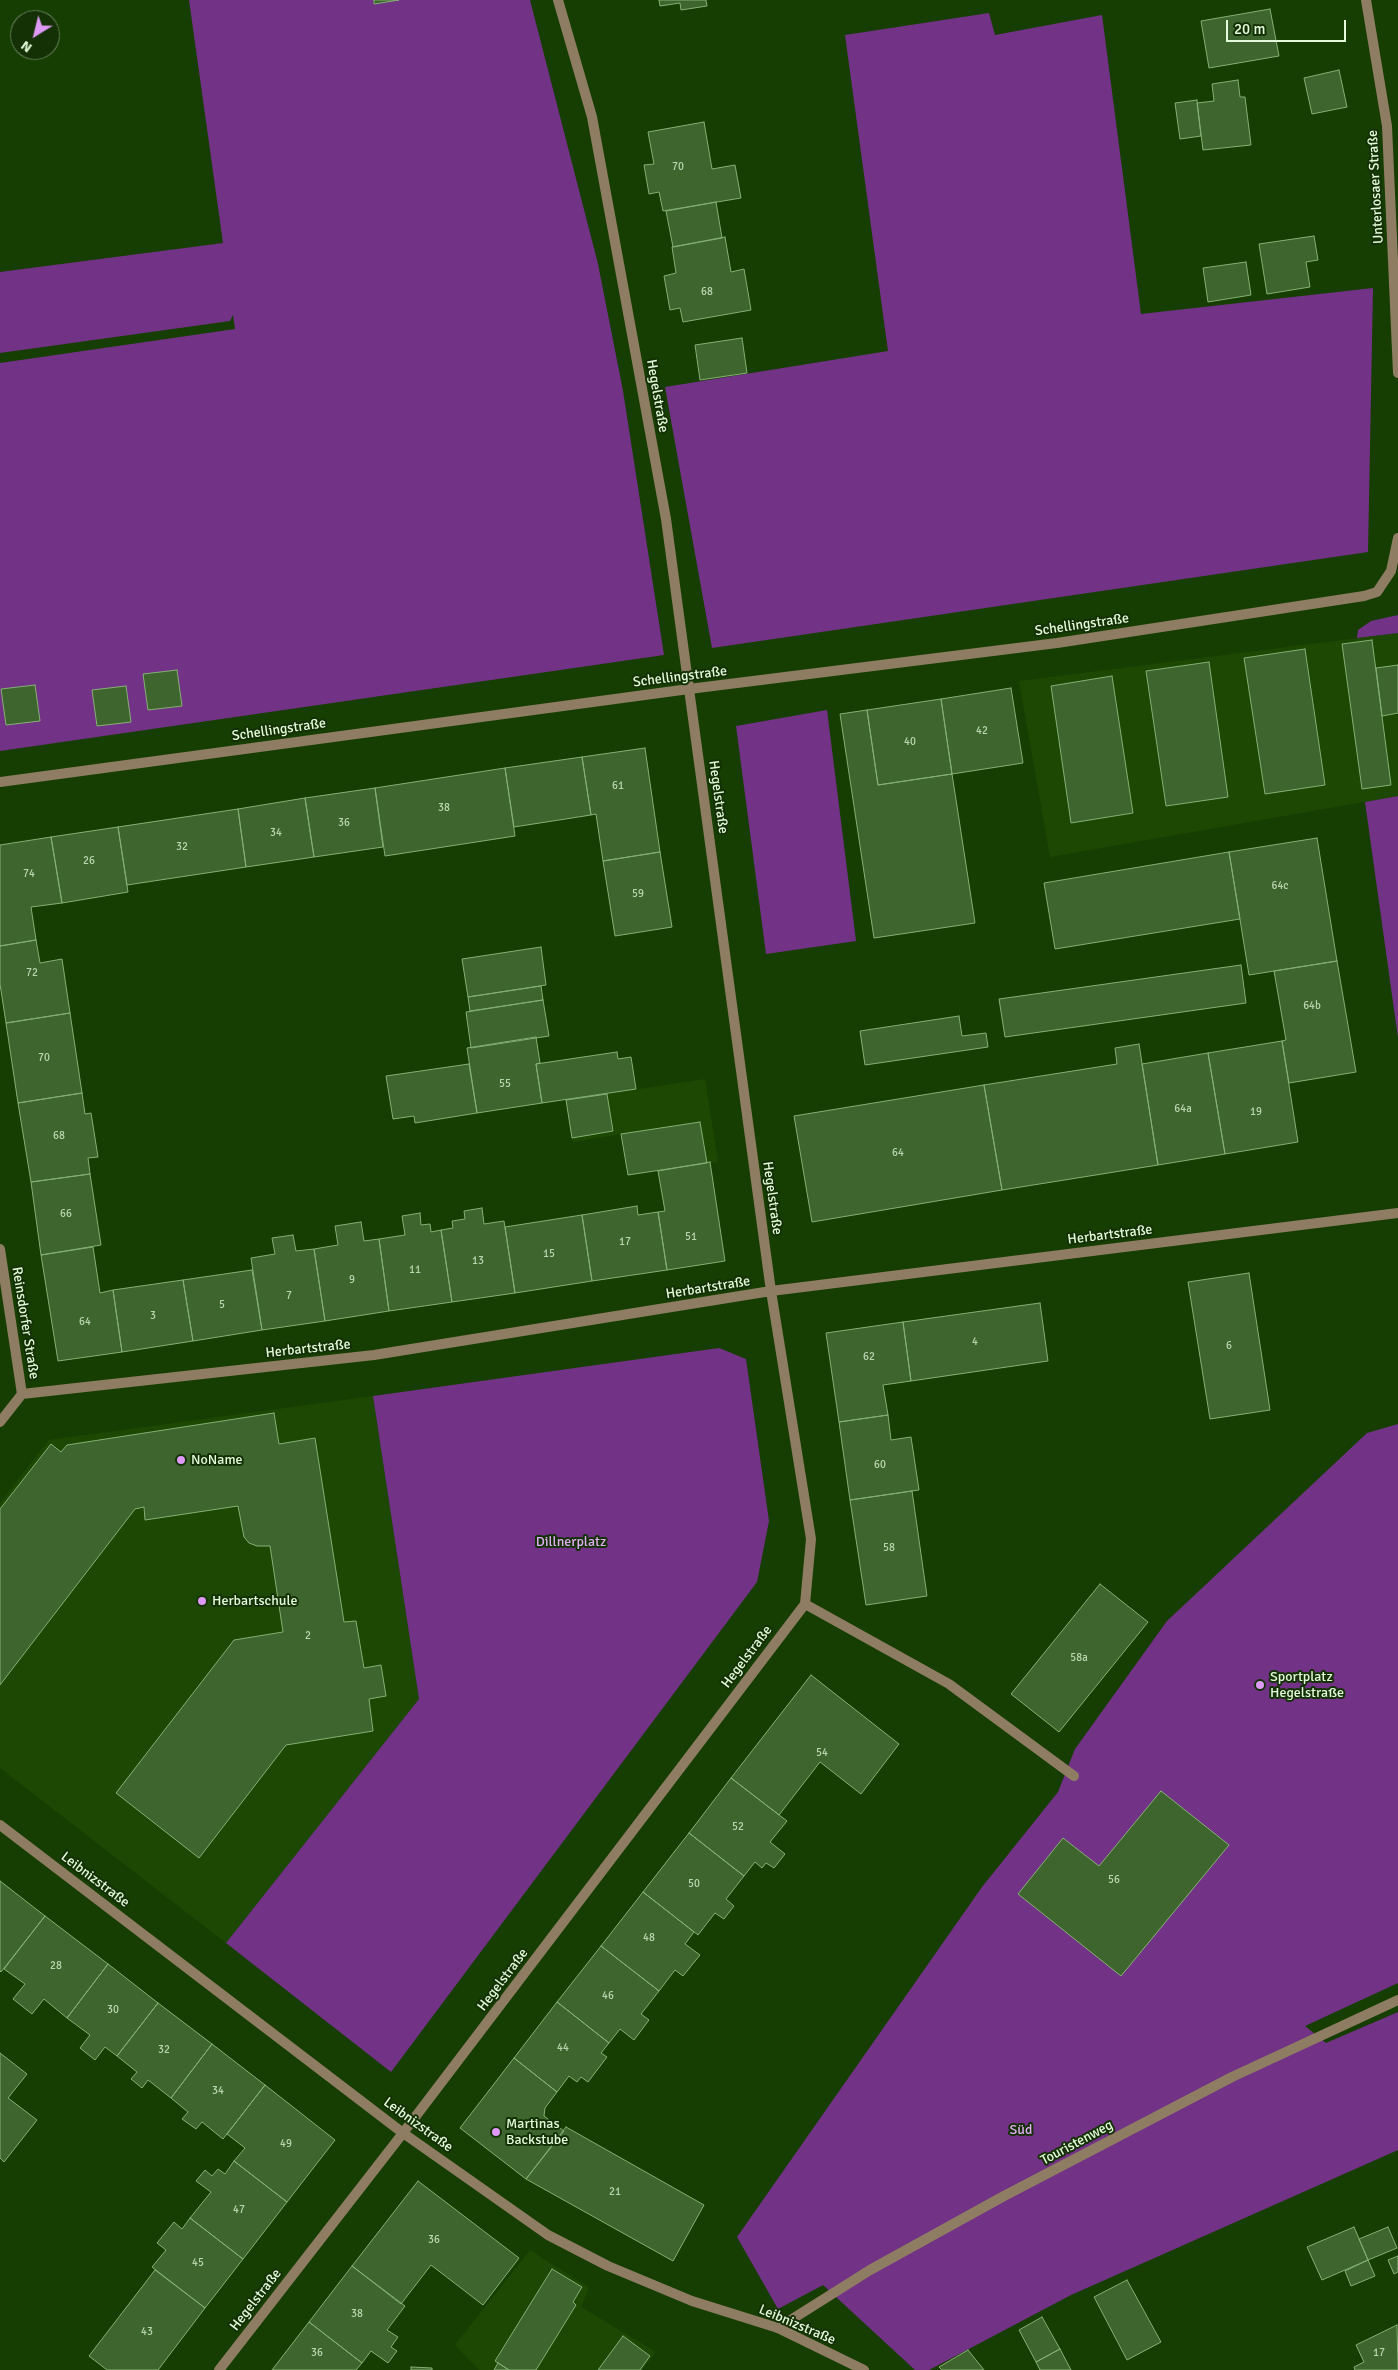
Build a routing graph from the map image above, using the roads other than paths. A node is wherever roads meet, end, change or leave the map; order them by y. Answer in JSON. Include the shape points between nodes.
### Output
{"nodes":[{"id":1,"x":558,"y":0,"type":"edge"},
{"id":2,"x":1366,"y":0,"type":"edge"},
{"id":3,"x":1398,"y":373,"type":"edge"},
{"id":4,"x":1398,"y":538,"type":"edge"},
{"id":5,"x":689,"y":689,"type":"junction"},
{"id":6,"x":0,"y":782,"type":"edge"},
{"id":7,"x":1398,"y":1213,"type":"edge"},
{"id":8,"x":0,"y":1249,"type":"edge"},
{"id":9,"x":771,"y":1291,"type":"junction"},
{"id":10,"x":22,"y":1394,"type":"junction"},
{"id":11,"x":0,"y":1422,"type":"edge"},
{"id":12,"x":805,"y":1604,"type":"junction"},
{"id":13,"x":1074,"y":1776,"type":"dead end"},
{"id":14,"x":0,"y":1825,"type":"edge"},
{"id":15,"x":1398,"y":2000,"type":"edge"},
{"id":16,"x":403,"y":2133,"type":"junction"},
{"id":17,"x":778,"y":2328,"type":"junction"},
{"id":18,"x":219,"y":2370,"type":"edge"},
{"id":19,"x":864,"y":2370,"type":"edge"}],
"edges":[{"from":1,"to":5,"type":"street","name":"Hegelstraße","via":[[594,127],[666,519]]},
{"from":2,"to":3,"type":"street","name":"Unterlosaer Straße","via":[[1387,126]]},
{"from":4,"to":5,"type":"street","name":"Schellingstraße","via":[[1391,571],[1377,592],[1364,596],[1057,643]]},
{"from":5,"to":6,"type":"street","name":"Schellingstraße"},
{"from":5,"to":9,"type":"street","name":"Hegelstraße"},
{"from":7,"to":9,"type":"street","name":"Herbartstraße"},
{"from":8,"to":10,"type":"street","name":"Reinsdorfer Straße"},
{"from":9,"to":10,"type":"street","name":"Herbartstraße","via":[[374,1355]]},
{"from":9,"to":12,"type":"street","name":"Hegelstraße","via":[[811,1539]]},
{"from":10,"to":11,"type":"street","name":"Reinsdorfer Straße"},
{"from":12,"to":13,"type":"street","via":[[950,1684]]},
{"from":12,"to":16,"type":"street","name":"Hegelstraße"},
{"from":14,"to":16,"type":"street","name":"Leibnizstraße"},
{"from":15,"to":17,"type":"street","name":"Touristenweg","via":[[1232,2077],[1004,2196],[870,2270]]},
{"from":16,"to":17,"type":"street","name":"Leibnizstraße","via":[[548,2235],[608,2266],[692,2301]]},
{"from":16,"to":18,"type":"street","name":"Hegelstraße"},
{"from":17,"to":19,"type":"street","name":"Leibnizstraße"}]}
